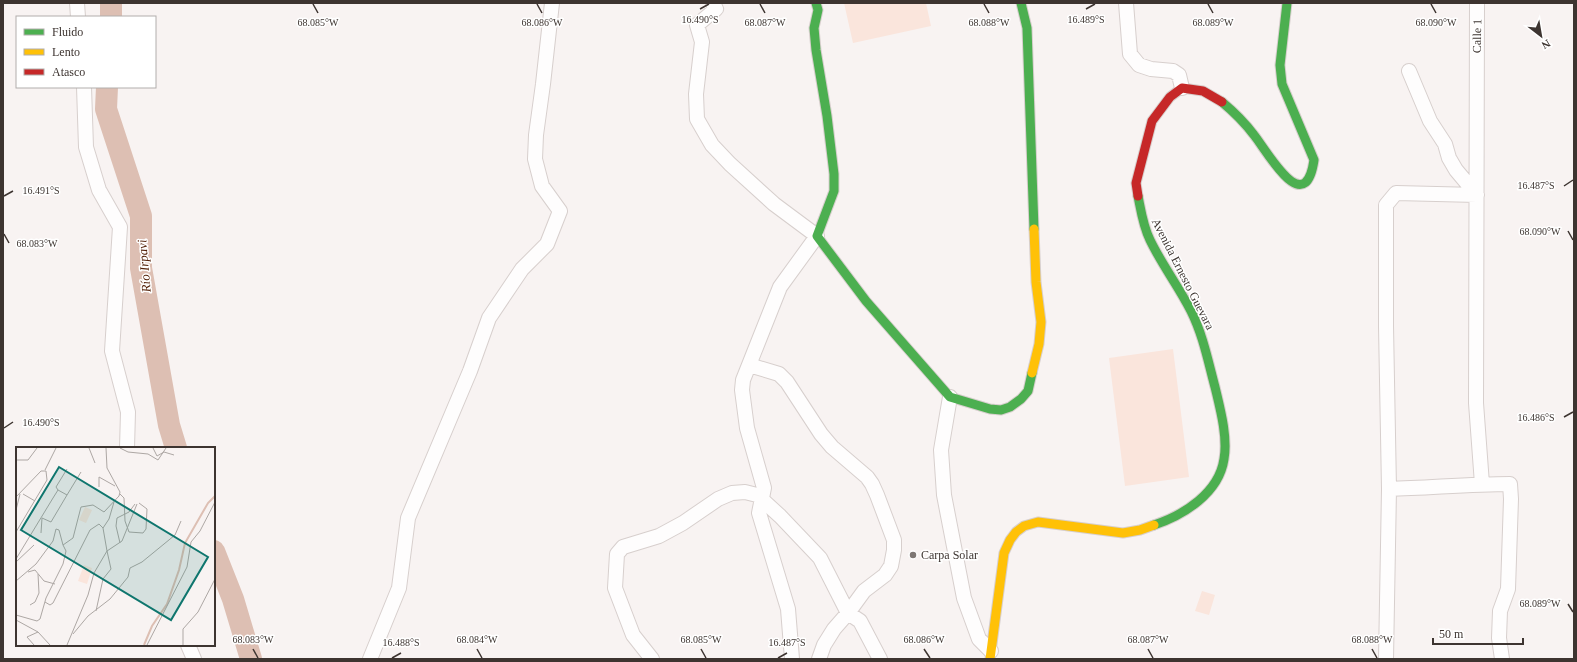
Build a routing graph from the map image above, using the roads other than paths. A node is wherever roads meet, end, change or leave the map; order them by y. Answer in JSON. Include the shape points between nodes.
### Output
{"nodes":[{"id":1,"x":77,"y":3,"type":"edge"},
{"id":2,"x":552,"y":3,"type":"edge"},
{"id":3,"x":713,"y":3,"type":"edge"},
{"id":4,"x":816,"y":3,"type":"edge"},
{"id":5,"x":1021,"y":3,"type":"edge"},
{"id":6,"x":1126,"y":3,"type":"edge"},
{"id":7,"x":1287,"y":3,"type":"edge"},
{"id":8,"x":1477,"y":3,"type":"edge"},
{"id":9,"x":78,"y":16,"type":"edge"},
{"id":10,"x":1409,"y":71,"type":"dead end"},
{"id":11,"x":84,"y":88,"type":"edge"},
{"id":12,"x":1182,"y":88,"type":"junction"},
{"id":13,"x":1477,"y":195,"type":"junction"},
{"id":14,"x":817,"y":236,"type":"junction"},
{"id":15,"x":749,"y":365,"type":"junction"},
{"id":16,"x":950,"y":397,"type":"junction"},
{"id":17,"x":127,"y":447,"type":"edge"},
{"id":18,"x":1482,"y":484,"type":"junction"},
{"id":19,"x":1389,"y":489,"type":"junction"},
{"id":20,"x":763,"y":500,"type":"junction"},
{"id":21,"x":848,"y":613,"type":"junction"},
{"id":22,"x":188,"y":646,"type":"edge"},
{"id":23,"x":990,"y":655,"type":"edge"},
{"id":24,"x":194,"y":659,"type":"edge"},
{"id":25,"x":370,"y":659,"type":"edge"},
{"id":26,"x":652,"y":659,"type":"edge"},
{"id":27,"x":792,"y":659,"type":"edge"},
{"id":28,"x":819,"y":659,"type":"edge"},
{"id":29,"x":880,"y":659,"type":"edge"},
{"id":30,"x":1386,"y":659,"type":"edge"},
{"id":31,"x":1502,"y":659,"type":"edge"}],
"edges":[{"from":1,"to":9,"type":"street"},
{"from":2,"to":25,"type":"street","via":[[535,159],[542,186],[560,212],[547,244],[522,269],[489,318],[470,371],[408,518],[398,588]]},
{"from":3,"to":14,"type":"street","via":[[716,9],[697,25],[702,42],[696,94],[697,119],[712,145],[730,164],[774,204]]},
{"from":4,"to":14,"type":"main road","via":[[816,50],[834,174],[834,190]]},
{"from":5,"to":16,"type":"main road","via":[[1027,28],[1031,180],[1036,282],[1041,322],[1039,344],[1028,391],[1010,407],[1001,410],[983,407]]},
{"from":6,"to":12,"type":"street","via":[[1130,54],[1139,65],[1179,75]]},
{"from":7,"to":12,"type":"main road","via":[[1280,65],[1282,84],[1314,160],[1313,170],[1308,179],[1295,184],[1289,181],[1255,136],[1219,100],[1202,91]]},
{"from":8,"to":13,"type":"street","name":"Calle 1"},
{"from":10,"to":13,"type":"street","via":[[1430,121],[1445,144],[1456,170]]},
{"from":11,"to":17,"type":"street","via":[[86,147],[99,190],[120,227],[112,351],[128,412]]},
{"from":12,"to":23,"type":"main road","name":"Avenida Ernesto Guevara","via":[[1170,97],[1152,121],[1136,183],[1142,218],[1150,240],[1191,311],[1204,342],[1220,410],[1225,446],[1224,460],[1217,478],[1204,496],[1189,508],[1153,526],[1123,533],[1038,522],[1016,530],[1004,553]]},
{"from":13,"to":18,"type":"street","name":"Calle 1","via":[[1476,403]]},
{"from":13,"to":19,"type":"street","via":[[1396,193],[1386,205]]},
{"from":14,"to":15,"type":"street","via":[[780,287]]},
{"from":14,"to":16,"type":"main road","via":[[866,301]]},
{"from":15,"to":20,"type":"street","via":[[742,390],[747,428],[764,488]]},
{"from":15,"to":21,"type":"street","via":[[779,374],[787,382],[821,434],[867,477],[877,495],[894,540],[891,566],[864,591]]},
{"from":16,"to":23,"type":"street","via":[[941,450],[944,495],[964,598],[979,639]]},
{"from":18,"to":19,"type":"street"},
{"from":18,"to":31,"type":"street","via":[[1510,484],[1508,589],[1500,611],[1498,638]]},
{"from":19,"to":30,"type":"street"},
{"from":20,"to":21,"type":"street","via":[[820,558]]},
{"from":20,"to":26,"type":"street","via":[[757,495],[745,492],[718,498],[683,523],[659,536],[623,547],[617,554],[615,588],[633,635]]},
{"from":20,"to":27,"type":"street","via":[[759,513],[788,609]]},
{"from":21,"to":28,"type":"street","via":[[834,629]]},
{"from":21,"to":29,"type":"street","via":[[860,621]]},
{"from":22,"to":24,"type":"street"}]}
